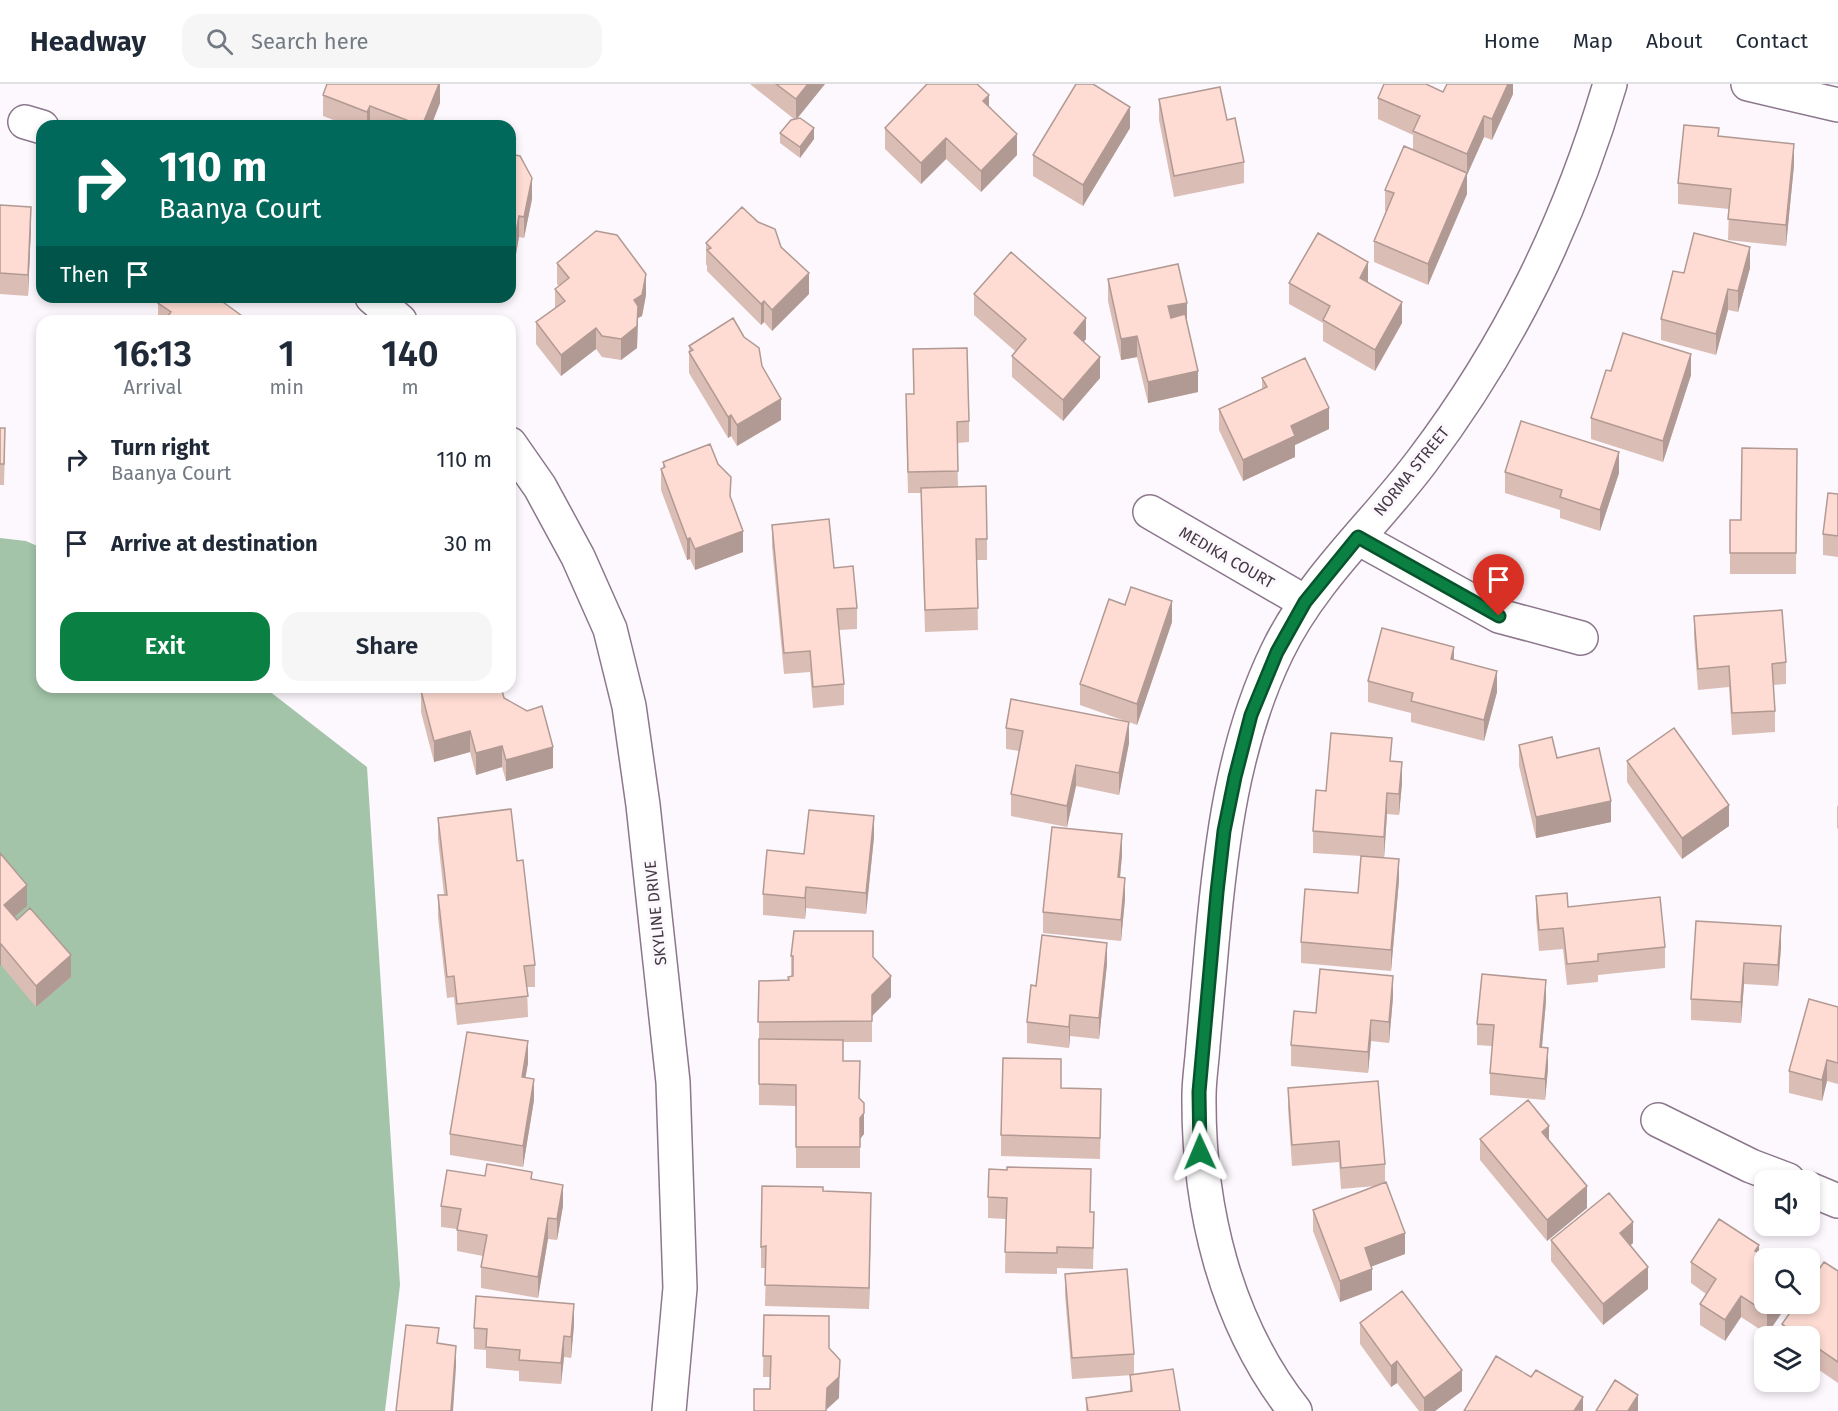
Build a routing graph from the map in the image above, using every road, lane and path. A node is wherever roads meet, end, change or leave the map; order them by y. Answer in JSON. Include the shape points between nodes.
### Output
{"nodes":[{"id":1,"x":1610,"y":84,"type":"edge"},
{"id":2,"x":1748,"y":84,"type":"edge"},
{"id":3,"x":1838,"y":105,"type":"edge"},
{"id":4,"x":379,"y":303,"type":"edge"},
{"id":5,"x":393,"y":315,"type":"edge"},
{"id":6,"x":516,"y":453,"type":"edge"},
{"id":7,"x":1150,"y":512,"type":"dead end"},
{"id":8,"x":1358,"y":537,"type":"junction"},
{"id":9,"x":1305,"y":602,"type":"junction"},
{"id":10,"x":1581,"y":638,"type":"dead end"},
{"id":11,"x":1658,"y":1120,"type":"dead end"},
{"id":12,"x":1762,"y":1170,"type":"edge"},
{"id":13,"x":1820,"y":1193,"type":"edge"},
{"id":14,"x":1838,"y":1200,"type":"edge"},
{"id":15,"x":669,"y":1411,"type":"edge"},
{"id":16,"x":1295,"y":1411,"type":"edge"}],
"edges":[{"from":1,"to":8,"type":"street","name":"NORMA STREET","via":[[1558,231],[1525,302],[1460,408],[1420,464]]},
{"from":2,"to":3,"type":"street"},
{"from":4,"to":5,"type":"street"},
{"from":6,"to":15,"type":"street","name":"SKYLINE DRIVE","via":[[540,487],[601,608],[629,706],[673,1083],[680,1288]]},
{"from":7,"to":9,"type":"street","name":"MEDIKA COURT"},
{"from":8,"to":9,"type":"street","name":"NORMA STREET"},
{"from":8,"to":10,"type":"street","via":[[1499,616]]},
{"from":9,"to":16,"type":"street","name":"NORMA STREET","via":[[1277,652],[1251,715],[1235,777],[1223,841],[1199,1092],[1206,1201],[1228,1289],[1250,1342]]},
{"from":11,"to":12,"type":"street"},
{"from":13,"to":14,"type":"street"}]}
